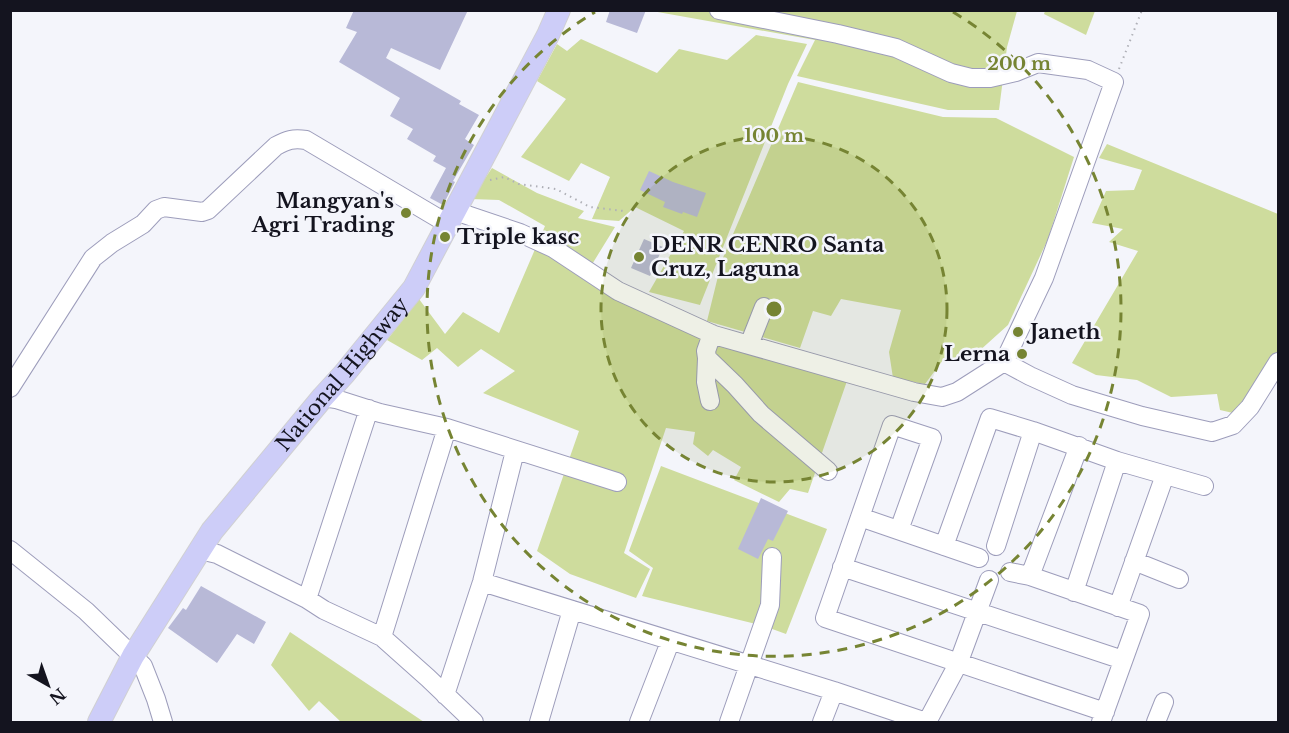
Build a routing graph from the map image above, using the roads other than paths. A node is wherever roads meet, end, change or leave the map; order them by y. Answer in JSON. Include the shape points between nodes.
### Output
{"nodes":[{"id":1,"x":559,"y":10,"type":"edge"},
{"id":2,"x":719,"y":10,"type":"edge"},
{"id":3,"x":452,"y":218,"type":"junction"},
{"id":4,"x":764,"y":307,"type":"dead end"},
{"id":5,"x":712,"y":334,"type":"junction"},
{"id":6,"x":749,"y":345,"type":"junction"},
{"id":7,"x":706,"y":358,"type":"junction"},
{"id":8,"x":1004,"y":362,"type":"junction"},
{"id":9,"x":1278,"y":362,"type":"edge"},
{"id":10,"x":10,"y":388,"type":"edge"},
{"id":11,"x":323,"y":397,"type":"junction"},
{"id":12,"x":710,"y":401,"type":"dead end"},
{"id":13,"x":369,"y":409,"type":"junction"},
{"id":14,"x":447,"y":428,"type":"junction"},
{"id":15,"x":1033,"y":431,"type":"junction"},
{"id":16,"x":1079,"y":446,"type":"junction"},
{"id":17,"x":515,"y":451,"type":"junction"},
{"id":18,"x":1117,"y":461,"type":"junction"},
{"id":19,"x":828,"y":471,"type":"dead end"},
{"id":20,"x":1165,"y":475,"type":"junction"},
{"id":21,"x":617,"y":482,"type":"dead end"},
{"id":22,"x":1204,"y":486,"type":"dead end"},
{"id":23,"x":860,"y":517,"type":"junction"},
{"id":24,"x":899,"y":530,"type":"junction"},
{"id":25,"x":944,"y":546,"type":"junction"},
{"id":26,"x":996,"y":546,"type":"junction"},
{"id":27,"x":10,"y":550,"type":"edge"},
{"id":28,"x":200,"y":550,"type":"junction"},
{"id":29,"x":772,"y":557,"type":"dead end"},
{"id":30,"x":979,"y":558,"type":"junction"},
{"id":31,"x":1134,"y":561,"type":"junction"},
{"id":32,"x":842,"y":567,"type":"junction"},
{"id":33,"x":1010,"y":572,"type":"junction"},
{"id":34,"x":1030,"y":576,"type":"junction"},
{"id":35,"x":1179,"y":579,"type":"dead end"},
{"id":36,"x":988,"y":580,"type":"junction"},
{"id":37,"x":482,"y":582,"type":"junction"},
{"id":38,"x":1074,"y":592,"type":"junction"},
{"id":39,"x":306,"y":599,"type":"junction"},
{"id":40,"x":1118,"y":607,"type":"junction"},
{"id":41,"x":572,"y":610,"type":"junction"},
{"id":42,"x":976,"y":613,"type":"junction"},
{"id":43,"x":382,"y":638,"type":"junction"},
{"id":44,"x":670,"y":642,"type":"junction"},
{"id":45,"x":134,"y":656,"type":"junction"},
{"id":46,"x":1123,"y":660,"type":"junction"},
{"id":47,"x":957,"y":664,"type":"junction"},
{"id":48,"x":749,"y":665,"type":"junction"},
{"id":49,"x":834,"y":691,"type":"junction"},
{"id":50,"x":445,"y":695,"type":"junction"},
{"id":51,"x":1164,"y":702,"type":"dead end"},
{"id":52,"x":1103,"y":717,"type":"edge"},
{"id":53,"x":920,"y":722,"type":"edge"},
{"id":54,"x":99,"y":723,"type":"edge"},
{"id":55,"x":163,"y":723,"type":"edge"},
{"id":56,"x":474,"y":723,"type":"edge"},
{"id":57,"x":539,"y":723,"type":"edge"},
{"id":58,"x":639,"y":723,"type":"edge"},
{"id":59,"x":729,"y":723,"type":"edge"},
{"id":60,"x":822,"y":723,"type":"edge"},
{"id":61,"x":1156,"y":723,"type":"edge"}],
"edges":[{"from":1,"to":3,"type":"main road","name":"National Highway"},
{"from":2,"to":8,"type":"street","via":[[896,48],[971,78],[990,78],[1038,63],[1088,70],[1114,82],[1044,278]]},
{"from":3,"to":5,"type":"street","via":[[520,233],[553,248],[618,291]]},
{"from":3,"to":10,"type":"street","via":[[306,140],[287,140],[208,210],[156,210],[143,224],[93,258]]},
{"from":3,"to":11,"type":"main road","name":"National Highway","via":[[414,288]]},
{"from":4,"to":6,"type":"street"},
{"from":5,"to":6,"type":"street"},
{"from":5,"to":7,"type":"street"},
{"from":6,"to":8,"type":"street","via":[[942,398]]},
{"from":7,"to":12,"type":"street"},
{"from":7,"to":19,"type":"street","via":[[762,414]]},
{"from":8,"to":9,"type":"street","via":[[1072,395],[1212,432],[1233,425],[1250,407]]},
{"from":11,"to":13,"type":"street"},
{"from":11,"to":28,"type":"main road","name":"National Highway"},
{"from":13,"to":14,"type":"street"},
{"from":13,"to":39,"type":"street"},
{"from":14,"to":17,"type":"street"},
{"from":14,"to":43,"type":"street"},
{"from":15,"to":16,"type":"street"},
{"from":15,"to":25,"type":"street","via":[[990,418]]},
{"from":15,"to":26,"type":"street"},
{"from":16,"to":18,"type":"street"},
{"from":16,"to":34,"type":"street"},
{"from":17,"to":21,"type":"street"},
{"from":17,"to":37,"type":"street"},
{"from":18,"to":20,"type":"street"},
{"from":18,"to":38,"type":"street"},
{"from":20,"to":22,"type":"street"},
{"from":20,"to":31,"type":"street"},
{"from":23,"to":24,"type":"street"},
{"from":23,"to":24,"type":"street","via":[[892,425],[932,438]]},
{"from":23,"to":32,"type":"street"},
{"from":24,"to":25,"type":"street"},
{"from":25,"to":30,"type":"street"},
{"from":26,"to":30,"type":"street","via":[[986,549]]},
{"from":26,"to":33,"type":"street","via":[[1011,556]]},
{"from":27,"to":45,"type":"street","via":[[86,611]]},
{"from":28,"to":39,"type":"street","via":[[217,554]]},
{"from":28,"to":45,"type":"main road","name":"National Highway"},
{"from":29,"to":48,"type":"street","via":[[770,605]]},
{"from":30,"to":36,"type":"street","via":[[980,571]]},
{"from":31,"to":35,"type":"street"},
{"from":31,"to":40,"type":"street"},
{"from":32,"to":42,"type":"street"},
{"from":32,"to":47,"type":"street","via":[[825,618]]},
{"from":33,"to":34,"type":"street"},
{"from":33,"to":36,"type":"street","via":[[1001,580]]},
{"from":34,"to":38,"type":"street"},
{"from":36,"to":42,"type":"street"},
{"from":37,"to":41,"type":"street"},
{"from":37,"to":50,"type":"street"},
{"from":38,"to":40,"type":"street"},
{"from":39,"to":43,"type":"street"},
{"from":40,"to":46,"type":"street","via":[[1140,614]]},
{"from":41,"to":44,"type":"street"},
{"from":41,"to":57,"type":"street"},
{"from":42,"to":46,"type":"street"},
{"from":42,"to":47,"type":"street"},
{"from":43,"to":50,"type":"street"},
{"from":44,"to":48,"type":"street"},
{"from":44,"to":58,"type":"street"},
{"from":45,"to":54,"type":"main road","name":"National Highway"},
{"from":45,"to":55,"type":"street","via":[[143,666]]},
{"from":46,"to":52,"type":"street"},
{"from":47,"to":52,"type":"street"},
{"from":47,"to":53,"type":"street"},
{"from":48,"to":49,"type":"street"},
{"from":48,"to":59,"type":"street"},
{"from":49,"to":53,"type":"street"},
{"from":49,"to":60,"type":"street"},
{"from":50,"to":56,"type":"street"},
{"from":51,"to":61,"type":"street"}]}
